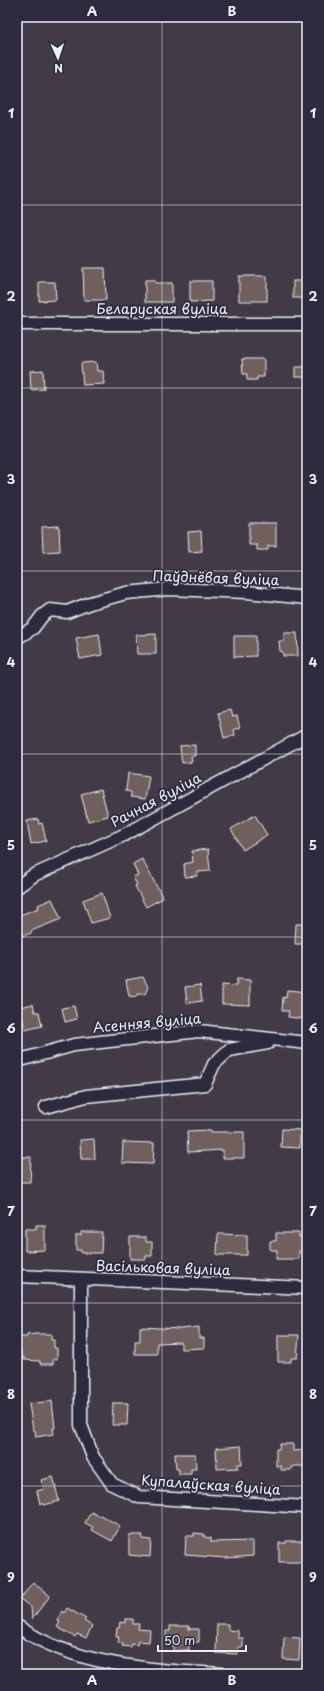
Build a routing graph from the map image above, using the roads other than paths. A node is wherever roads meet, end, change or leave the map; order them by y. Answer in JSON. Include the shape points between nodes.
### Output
{"nodes":[{"id":1,"x":17,"y":324,"type":"edge"},
{"id":2,"x":307,"y":324,"type":"edge"},
{"id":3,"x":307,"y":598,"type":"edge"},
{"id":4,"x":17,"y":638,"type":"edge"},
{"id":5,"x":307,"y":735,"type":"edge"},
{"id":6,"x":17,"y":887,"type":"edge"},
{"id":7,"x":281,"y":1041,"type":"junction"},
{"id":8,"x":307,"y":1043,"type":"edge"},
{"id":9,"x":17,"y":1060,"type":"edge"},
{"id":10,"x":46,"y":1107,"type":"dead end"},
{"id":11,"x":17,"y":1276,"type":"edge"},
{"id":12,"x":81,"y":1280,"type":"junction"},
{"id":13,"x":307,"y":1288,"type":"edge"},
{"id":14,"x":307,"y":1508,"type":"edge"},
{"id":15,"x":17,"y":1626,"type":"edge"},
{"id":16,"x":222,"y":1674,"type":"edge"}],
"edges":[{"from":1,"to":2,"type":"street","name":"Беларуская вуліца"},
{"from":3,"to":4,"type":"street","name":"Паўднёвая вуліца","via":[[247,592],[168,589],[126,593],[67,612],[50,610],[33,628]]},
{"from":5,"to":6,"type":"street","name":"Рачная вуліца","via":[[124,835],[34,875]]},
{"from":7,"to":8,"type":"street","name":"Асенняя вуліца"},
{"from":7,"to":9,"type":"street","name":"Асенняя вуліца","via":[[199,1031],[74,1045]]},
{"from":7,"to":10,"type":"street","name":"Асенняя вуліца","via":[[229,1050],[214,1064],[205,1084],[86,1096]]},
{"from":11,"to":12,"type":"street","name":"Васільковая вуліца"},
{"from":12,"to":13,"type":"street","name":"Васільковая вуліца"},
{"from":12,"to":14,"type":"street","name":"Купалаўская вуліца","via":[[82,1425],[93,1457],[112,1484],[139,1497]]},
{"from":15,"to":16,"type":"street","via":[[33,1637],[93,1660],[175,1671]]}]}
